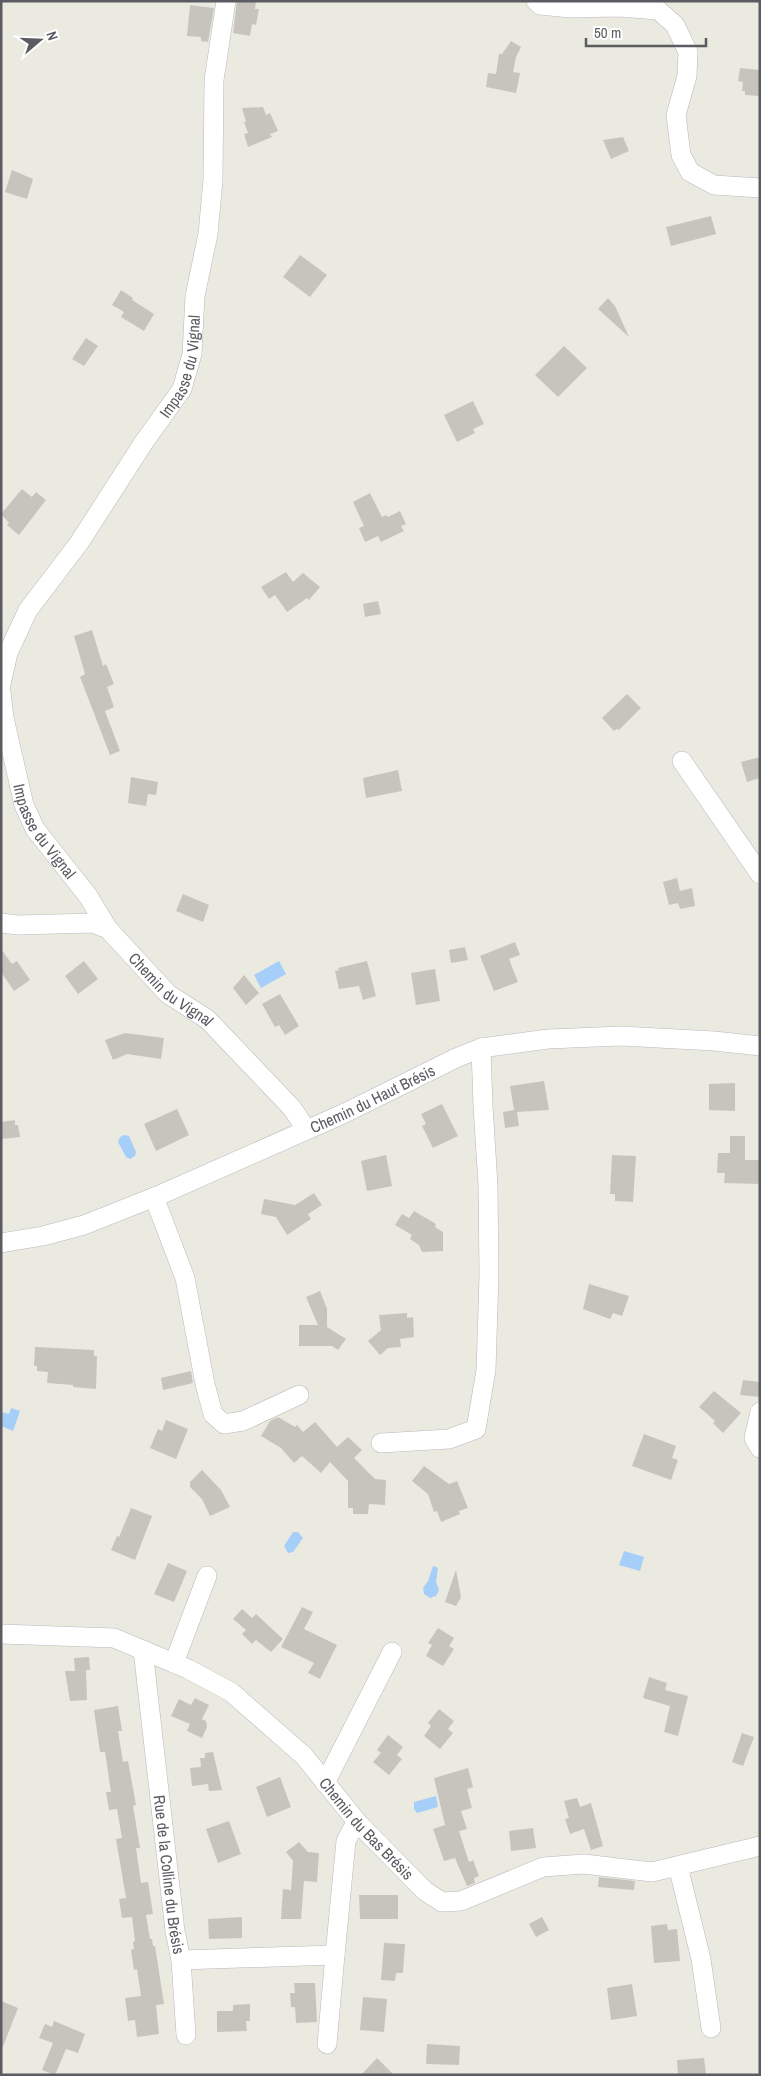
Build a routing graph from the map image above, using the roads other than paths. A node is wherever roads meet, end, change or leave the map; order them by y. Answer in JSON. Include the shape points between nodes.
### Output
{"nodes":[{"id":1,"x":226,"y":1,"type":"edge"},
{"id":2,"x":536,"y":1,"type":"edge"},
{"id":3,"x":760,"y":188,"type":"edge"},
{"id":4,"x":1,"y":684,"type":"edge"},
{"id":5,"x":1,"y":692,"type":"edge"},
{"id":6,"x":682,"y":761,"type":"dead end"},
{"id":7,"x":760,"y":874,"type":"edge"},
{"id":8,"x":1,"y":923,"type":"edge"},
{"id":9,"x":108,"y":929,"type":"junction"},
{"id":10,"x":760,"y":1046,"type":"edge"},
{"id":11,"x":481,"y":1048,"type":"junction"},
{"id":12,"x":306,"y":1129,"type":"junction"},
{"id":13,"x":154,"y":1197,"type":"junction"},
{"id":14,"x":1,"y":1243,"type":"edge"},
{"id":15,"x":298,"y":1395,"type":"dead end"},
{"id":16,"x":760,"y":1412,"type":"edge"},
{"id":17,"x":381,"y":1443,"type":"dead end"},
{"id":18,"x":760,"y":1448,"type":"edge"},
{"id":19,"x":207,"y":1576,"type":"dead end"},
{"id":20,"x":1,"y":1634,"type":"edge"},
{"id":21,"x":142,"y":1650,"type":"junction"},
{"id":22,"x":392,"y":1652,"type":"dead end"},
{"id":23,"x":174,"y":1663,"type":"junction"},
{"id":24,"x":325,"y":1782,"type":"junction"},
{"id":25,"x":358,"y":1822,"type":"junction"},
{"id":26,"x":760,"y":1846,"type":"edge"},
{"id":27,"x":678,"y":1866,"type":"junction"},
{"id":28,"x":335,"y":1955,"type":"junction"},
{"id":29,"x":181,"y":1960,"type":"junction"},
{"id":30,"x":711,"y":2028,"type":"dead end"},
{"id":31,"x":186,"y":2035,"type":"dead end"},
{"id":32,"x":327,"y":2044,"type":"dead end"}],
"edges":[{"from":1,"to":4,"type":"street","name":"Impasse du Vignal","via":[[214,80],[213,180],[208,234],[195,296],[192,354],[182,389],[79,544],[28,610],[8,653]]},
{"from":2,"to":3,"type":"street","via":[[540,5],[570,8],[658,10],[675,25],[688,52],[687,76],[676,115],[681,155],[690,172],[714,185]]},
{"from":5,"to":9,"type":"street","name":"Impasse du Vignal","via":[[24,805],[35,830],[88,896]]},
{"from":6,"to":7,"type":"street"},
{"from":8,"to":9,"type":"street","via":[[93,923]]},
{"from":9,"to":12,"type":"street","name":"Chemin du Vignal","via":[[168,994],[207,1019],[292,1108]]},
{"from":10,"to":11,"type":"street","name":"Chemin du Haut Brésis","via":[[621,1036]]},
{"from":11,"to":12,"type":"street","name":"Chemin du Haut Brésis"},
{"from":11,"to":17,"type":"street","via":[[489,1275],[486,1370],[476,1429],[449,1439]]},
{"from":12,"to":13,"type":"street","name":"Chemin du Haut Brésis"},
{"from":13,"to":14,"type":"street","name":"Chemin du Haut Brésis","via":[[84,1225]]},
{"from":13,"to":15,"type":"street","via":[[185,1278],[212,1414],[224,1424],[243,1421]]},
{"from":16,"to":18,"type":"street","via":[[754,1438]]},
{"from":19,"to":23,"type":"street"},
{"from":20,"to":21,"type":"street","name":"Chemin du Bas Brésis","via":[[114,1638]]},
{"from":21,"to":23,"type":"street","name":"Chemin du Bas Brésis"},
{"from":21,"to":29,"type":"street","name":"Rue de la Colline du Brésis"},
{"from":22,"to":24,"type":"street"},
{"from":23,"to":24,"type":"street","name":"Chemin du Bas Brésis","via":[[231,1692],[304,1756]]},
{"from":24,"to":25,"type":"street","name":"Chemin du Bas Brésis"},
{"from":25,"to":27,"type":"street","name":"Chemin du Bas Brésis","via":[[425,1891],[442,1902],[460,1901],[543,1867],[584,1864],[652,1872]]},
{"from":25,"to":28,"type":"street","via":[[346,1841]]},
{"from":26,"to":27,"type":"street","name":"Chemin du Bas Brésis"},
{"from":27,"to":30,"type":"street","via":[[701,1959]]},
{"from":28,"to":29,"type":"street","name":"Rue de la Colline du Brésis"},
{"from":28,"to":32,"type":"street"},
{"from":29,"to":31,"type":"street"}]}
